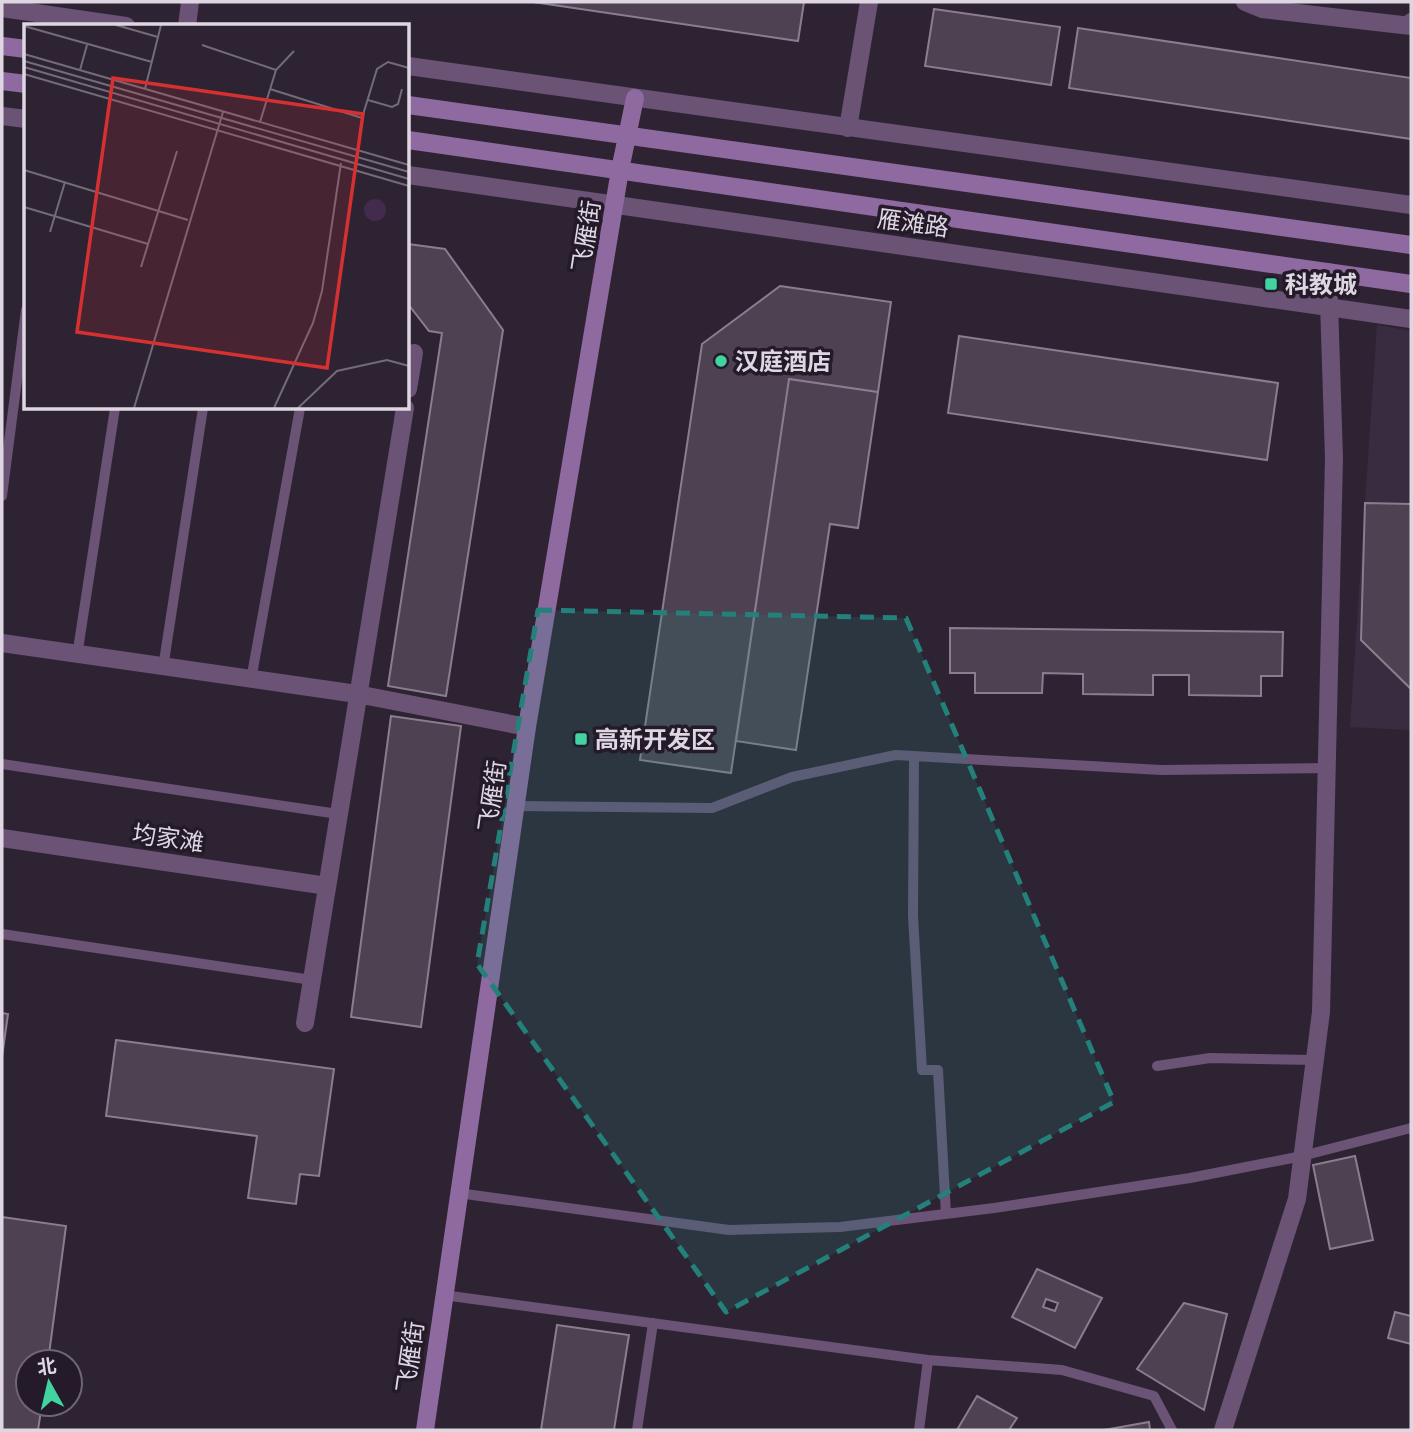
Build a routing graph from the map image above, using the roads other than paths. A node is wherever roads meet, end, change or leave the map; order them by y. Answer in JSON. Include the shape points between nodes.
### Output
{"nodes":[{"id":1,"x":190,"y":2,"type":"edge"},
{"id":2,"x":869,"y":2,"type":"edge"},
{"id":3,"x":1245,"y":2,"type":"edge"},
{"id":4,"x":2,"y":8,"type":"edge"},
{"id":5,"x":1411,"y":22,"type":"edge"},
{"id":6,"x":113,"y":24,"type":"edge"},
{"id":7,"x":187,"y":24,"type":"edge"},
{"id":8,"x":2,"y":46,"type":"edge"},
{"id":9,"x":24,"y":49,"type":"edge"},
{"id":10,"x":410,"y":66,"type":"edge"},
{"id":11,"x":2,"y":81,"type":"edge"},
{"id":12,"x":24,"y":84,"type":"edge"},
{"id":13,"x":635,"y":98,"type":"junction"},
{"id":14,"x":410,"y":105,"type":"edge"},
{"id":15,"x":2,"y":116,"type":"edge"},
{"id":16,"x":24,"y":119,"type":"edge"},
{"id":17,"x":848,"y":128,"type":"junction"},
{"id":18,"x":626,"y":136,"type":"junction"},
{"id":19,"x":410,"y":140,"type":"edge"},
{"id":20,"x":620,"y":170,"type":"junction"},
{"id":21,"x":410,"y":175,"type":"edge"},
{"id":22,"x":616,"y":205,"type":"junction"},
{"id":23,"x":1411,"y":205,"type":"edge"},
{"id":24,"x":1411,"y":245,"type":"edge"},
{"id":25,"x":1328,"y":272,"type":"junction"},
{"id":26,"x":1411,"y":284,"type":"edge"},
{"id":27,"x":1329,"y":308,"type":"junction"},
{"id":28,"x":1411,"y":319,"type":"edge"},
{"id":29,"x":24,"y":326,"type":"edge"},
{"id":30,"x":115,"y":410,"type":"edge"},
{"id":31,"x":203,"y":410,"type":"edge"},
{"id":32,"x":300,"y":410,"type":"edge"},
{"id":33,"x":405,"y":410,"type":"edge"},
{"id":34,"x":2,"y":496,"type":"edge"},
{"id":35,"x":2,"y":643,"type":"edge"},
{"id":36,"x":77,"y":656,"type":"junction"},
{"id":37,"x":163,"y":668,"type":"junction"},
{"id":38,"x":251,"y":680,"type":"junction"},
{"id":39,"x":357,"y":694,"type":"junction"},
{"id":40,"x":527,"y":727,"type":"junction"},
{"id":41,"x":914,"y":757,"type":"junction"},
{"id":42,"x":2,"y":764,"type":"edge"},
{"id":43,"x":1329,"y":768,"type":"junction"},
{"id":44,"x":515,"y":806,"type":"junction"},
{"id":45,"x":338,"y":814,"type":"junction"},
{"id":46,"x":2,"y":838,"type":"edge"},
{"id":47,"x":327,"y":886,"type":"junction"},
{"id":48,"x":2,"y":934,"type":"edge"},
{"id":49,"x":312,"y":980,"type":"junction"},
{"id":50,"x":305,"y":1023,"type":"dead end"},
{"id":51,"x":1315,"y":1060,"type":"junction"},
{"id":52,"x":1157,"y":1066,"type":"dead end"},
{"id":53,"x":1411,"y":1128,"type":"edge"},
{"id":54,"x":1302,"y":1156,"type":"junction"},
{"id":55,"x":458,"y":1193,"type":"junction"},
{"id":56,"x":946,"y":1214,"type":"junction"},
{"id":57,"x":443,"y":1295,"type":"junction"},
{"id":58,"x":653,"y":1323,"type":"junction"},
{"id":59,"x":928,"y":1360,"type":"junction"},
{"id":60,"x":425,"y":1430,"type":"edge"},
{"id":61,"x":637,"y":1430,"type":"edge"},
{"id":62,"x":919,"y":1430,"type":"edge"},
{"id":63,"x":1172,"y":1430,"type":"edge"},
{"id":64,"x":1223,"y":1430,"type":"edge"}],
"edges":[{"from":1,"to":7,"type":"street"},
{"from":2,"to":17,"type":"street"},
{"from":3,"to":5,"type":"street","via":[[1262,9],[1410,26]]},
{"from":4,"to":6,"type":"street"},
{"from":8,"to":9,"type":"main road"},
{"from":10,"to":13,"type":"street"},
{"from":11,"to":12,"type":"main road"},
{"from":13,"to":17,"type":"street"},
{"from":13,"to":18,"type":"main road","name":"飞雁街"},
{"from":14,"to":18,"type":"main road","name":"雁滩路"},
{"from":15,"to":16,"type":"street"},
{"from":17,"to":23,"type":"street"},
{"from":18,"to":20,"type":"main road","name":"飞雁街"},
{"from":18,"to":24,"type":"main road","name":"雁滩路"},
{"from":19,"to":20,"type":"main road","name":"雁滩路"},
{"from":20,"to":22,"type":"main road","name":"飞雁街"},
{"from":20,"to":25,"type":"main road","name":"雁滩路"},
{"from":21,"to":22,"type":"street","name":"雁滩路"},
{"from":22,"to":27,"type":"street","name":"雁滩路"},
{"from":22,"to":40,"type":"main road","name":"飞雁街"},
{"from":25,"to":26,"type":"main road","name":"雁滩路"},
{"from":25,"to":27,"type":"street"},
{"from":27,"to":28,"type":"street","name":"雁滩路"},
{"from":27,"to":43,"type":"street","via":[[1334,458]]},
{"from":29,"to":34,"type":"lane"},
{"from":30,"to":36,"type":"lane"},
{"from":31,"to":37,"type":"lane"},
{"from":32,"to":38,"type":"lane"},
{"from":33,"to":39,"type":"street"},
{"from":35,"to":36,"type":"street"},
{"from":36,"to":37,"type":"street"},
{"from":37,"to":38,"type":"street"},
{"from":38,"to":39,"type":"street"},
{"from":39,"to":40,"type":"street"},
{"from":39,"to":45,"type":"street"},
{"from":40,"to":44,"type":"main road","name":"飞雁街"},
{"from":41,"to":43,"type":"lane","via":[[1161,770]]},
{"from":41,"to":44,"type":"lane","via":[[896,755],[792,777],[712,808]]},
{"from":41,"to":56,"type":"lane","via":[[913,916],[922,1070],[939,1070]]},
{"from":42,"to":45,"type":"lane"},
{"from":43,"to":51,"type":"street","via":[[1321,1012]]},
{"from":44,"to":55,"type":"main road","name":"飞雁街"},
{"from":45,"to":47,"type":"street"},
{"from":46,"to":47,"type":"street","name":"均家滩"},
{"from":47,"to":49,"type":"street"},
{"from":48,"to":49,"type":"lane"},
{"from":49,"to":50,"type":"street"},
{"from":51,"to":52,"type":"lane","via":[[1210,1058]]},
{"from":51,"to":54,"type":"street"},
{"from":53,"to":54,"type":"lane"},
{"from":54,"to":56,"type":"lane","via":[[1189,1178]]},
{"from":54,"to":64,"type":"street","via":[[1297,1199]]},
{"from":55,"to":56,"type":"lane","via":[[729,1230],[840,1227]]},
{"from":55,"to":57,"type":"main road","name":"飞雁街"},
{"from":57,"to":58,"type":"lane"},
{"from":57,"to":60,"type":"main road","name":"飞雁街"},
{"from":58,"to":59,"type":"lane"},
{"from":58,"to":61,"type":"lane"},
{"from":59,"to":62,"type":"lane"},
{"from":59,"to":63,"type":"lane","via":[[1062,1370],[1141,1392],[1154,1396]]}]}
